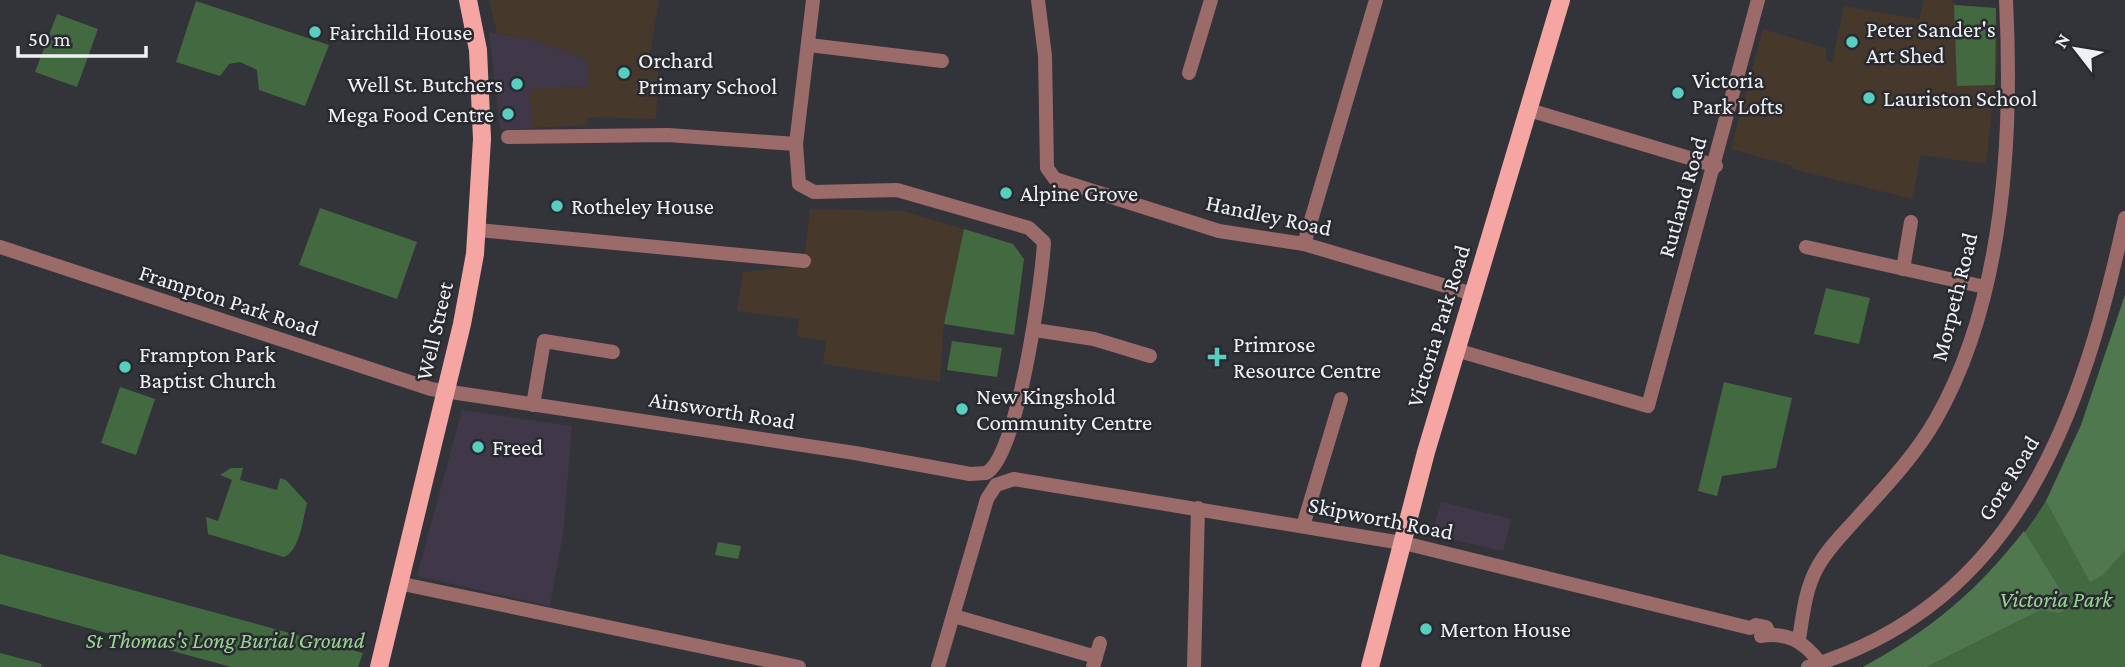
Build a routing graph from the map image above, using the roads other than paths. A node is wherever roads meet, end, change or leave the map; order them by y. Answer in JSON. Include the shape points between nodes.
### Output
{"nodes":[{"id":1,"x":468,"y":0,"type":"edge"},
{"id":2,"x":813,"y":0,"type":"edge"},
{"id":3,"x":1038,"y":0,"type":"edge"},
{"id":4,"x":1211,"y":0,"type":"edge"},
{"id":5,"x":1376,"y":0,"type":"edge"},
{"id":6,"x":1561,"y":0,"type":"edge"},
{"id":7,"x":1758,"y":0,"type":"edge"},
{"id":8,"x":2006,"y":0,"type":"edge"},
{"id":9,"x":809,"y":45,"type":"junction"},
{"id":10,"x":942,"y":61,"type":"dead end"},
{"id":11,"x":1189,"y":74,"type":"dead end"},
{"id":12,"x":1529,"y":110,"type":"junction"},
{"id":13,"x":508,"y":137,"type":"dead end"},
{"id":14,"x":796,"y":144,"type":"junction"},
{"id":15,"x":1716,"y":166,"type":"junction"},
{"id":16,"x":2125,"y":218,"type":"edge"},
{"id":17,"x":1911,"y":222,"type":"dead end"},
{"id":18,"x":478,"y":230,"type":"junction"},
{"id":19,"x":1304,"y":244,"type":"junction"},
{"id":20,"x":0,"y":247,"type":"edge"},
{"id":21,"x":1806,"y":247,"type":"dead end"},
{"id":22,"x":804,"y":261,"type":"dead end"},
{"id":23,"x":1903,"y":269,"type":"junction"},
{"id":24,"x":1986,"y":287,"type":"junction"},
{"id":25,"x":1474,"y":294,"type":"junction"},
{"id":26,"x":1035,"y":330,"type":"junction"},
{"id":27,"x":1456,"y":350,"type":"junction"},
{"id":28,"x":613,"y":352,"type":"dead end"},
{"id":29,"x":1150,"y":356,"type":"dead end"},
{"id":30,"x":444,"y":391,"type":"junction"},
{"id":31,"x":1341,"y":399,"type":"dead end"},
{"id":32,"x":533,"y":405,"type":"junction"},
{"id":33,"x":995,"y":477,"type":"junction"},
{"id":34,"x":1198,"y":508,"type":"junction"},
{"id":35,"x":1303,"y":526,"type":"junction"},
{"id":36,"x":1402,"y":543,"type":"junction"},
{"id":37,"x":398,"y":583,"type":"junction"},
{"id":38,"x":954,"y":616,"type":"junction"},
{"id":39,"x":1799,"y":639,"type":"junction"},
{"id":40,"x":1097,"y":656,"type":"edge"},
{"id":41,"x":1814,"y":665,"type":"edge"},
{"id":42,"x":379,"y":667,"type":"edge"},
{"id":43,"x":799,"y":667,"type":"edge"},
{"id":44,"x":938,"y":667,"type":"edge"},
{"id":45,"x":1194,"y":667,"type":"edge"},
{"id":46,"x":1370,"y":667,"type":"edge"}],
"edges":[{"from":1,"to":18,"type":"main road","name":"Well Street","via":[[478,50]]},
{"from":2,"to":9,"type":"street"},
{"from":3,"to":19,"type":"street","name":"Handley Road","via":[[1046,69],[1047,168],[1055,178],[1219,231]]},
{"from":4,"to":11,"type":"street"},
{"from":5,"to":19,"type":"street"},
{"from":6,"to":12,"type":"main road","name":"Victoria Park Road"},
{"from":7,"to":15,"type":"street","name":"Rutland Road"},
{"from":8,"to":24,"type":"street","name":"Morpeth Road","via":[[2009,92],[2004,170]]},
{"from":9,"to":10,"type":"street"},
{"from":9,"to":14,"type":"street"},
{"from":12,"to":15,"type":"street"},
{"from":12,"to":25,"type":"main road","name":"Victoria Park Road"},
{"from":13,"to":14,"type":"street","via":[[668,135]]},
{"from":14,"to":26,"type":"street","via":[[797,179],[808,191],[897,190],[1029,228],[1044,242]]},
{"from":15,"to":27,"type":"street","name":"Rutland Road","via":[[1648,406]]},
{"from":16,"to":41,"type":"street","name":"Gore Road","via":[[2112,278],[2068,417],[2023,506],[1972,568],[1932,606],[1871,643]]},
{"from":17,"to":23,"type":"street"},
{"from":18,"to":22,"type":"street"},
{"from":18,"to":30,"type":"main road","name":"Well Street","via":[[465,312]]},
{"from":19,"to":25,"type":"street","name":"Handley Road"},
{"from":20,"to":30,"type":"street","name":"Frampton Park Road"},
{"from":21,"to":23,"type":"street"},
{"from":23,"to":24,"type":"street"},
{"from":24,"to":39,"type":"street","name":"Morpeth Road","via":[[1966,358],[1936,419],[1911,458],[1817,568],[1806,596]]},
{"from":25,"to":27,"type":"main road","name":"Victoria Park Road"},
{"from":26,"to":29,"type":"street"},
{"from":26,"to":33,"type":"street"},
{"from":27,"to":36,"type":"main road","name":"Victoria Park Road"},
{"from":28,"to":32,"type":"street","via":[[544,341]]},
{"from":30,"to":32,"type":"street","name":"Ainsworth Road"},
{"from":30,"to":37,"type":"main road","name":"Well Street"},
{"from":31,"to":35,"type":"street"},
{"from":32,"to":33,"type":"street","name":"Ainsworth Road"},
{"from":33,"to":34,"type":"street","name":"Skipworth Road"},
{"from":33,"to":38,"type":"street"},
{"from":34,"to":35,"type":"street","name":"Skipworth Road"},
{"from":34,"to":45,"type":"street"},
{"from":35,"to":36,"type":"street","name":"Skipworth Road"},
{"from":36,"to":39,"type":"street","name":"Skipworth Road","via":[[1750,628],[1766,627],[1769,633]]},
{"from":36,"to":46,"type":"main road","name":"Victoria Park Road"},
{"from":37,"to":42,"type":"main road","name":"Well Street"},
{"from":37,"to":43,"type":"street"},
{"from":38,"to":40,"type":"street"},
{"from":38,"to":44,"type":"street"},
{"from":39,"to":41,"type":"street"}]}
